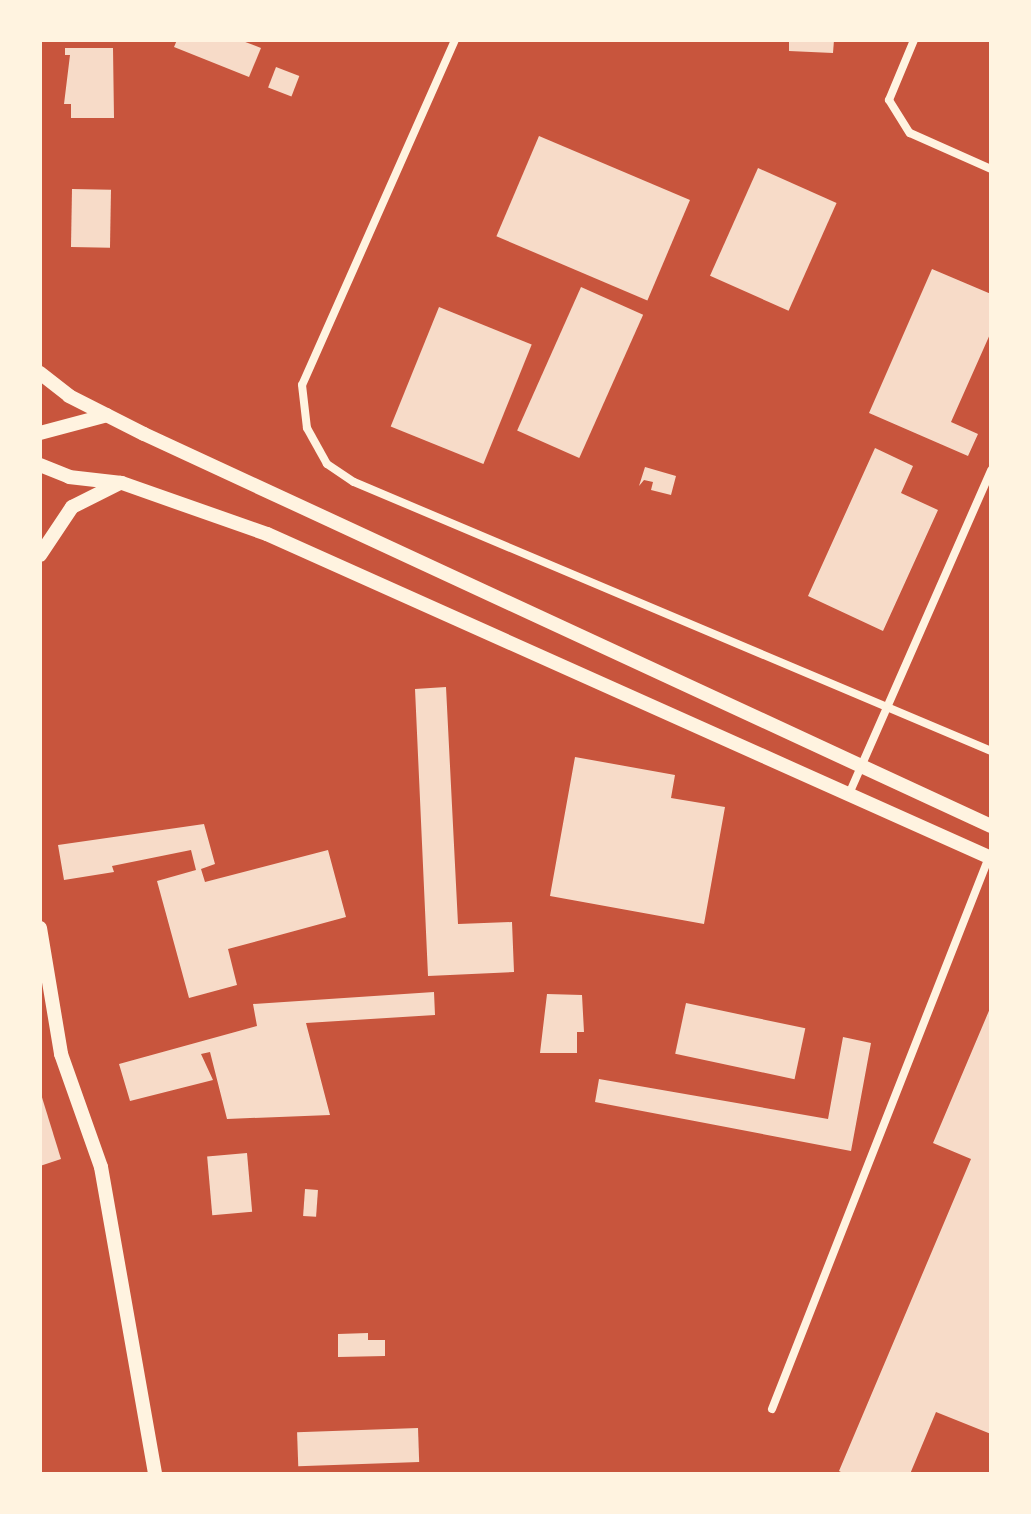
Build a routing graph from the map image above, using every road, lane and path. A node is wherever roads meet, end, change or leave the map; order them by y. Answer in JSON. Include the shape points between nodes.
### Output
{"nodes":[{"id":1,"x":455,"y":40,"type":"edge"},
{"id":2,"x":914,"y":40,"type":"edge"},
{"id":3,"x":991,"y":169,"type":"edge"},
{"id":4,"x":40,"y":373,"type":"edge"},
{"id":5,"x":107,"y":415,"type":"junction"},
{"id":6,"x":40,"y":433,"type":"edge"},
{"id":7,"x":40,"y":465,"type":"edge"},
{"id":8,"x":991,"y":470,"type":"edge"},
{"id":9,"x":122,"y":483,"type":"junction"},
{"id":10,"x":40,"y":555,"type":"edge"},
{"id":11,"x":886,"y":704,"type":"junction"},
{"id":12,"x":991,"y":751,"type":"edge"},
{"id":13,"x":861,"y":764,"type":"junction"},
{"id":14,"x":849,"y":794,"type":"junction"},
{"id":15,"x":991,"y":826,"type":"edge"},
{"id":16,"x":990,"y":858,"type":"edge"},
{"id":17,"x":40,"y":928,"type":"edge"},
{"id":18,"x":772,"y":1409,"type":"dead end"},
{"id":19,"x":155,"y":1474,"type":"edge"}],
"edges":[{"from":1,"to":11,"type":"street","via":[[302,385],[307,428],[327,464],[354,482]]},
{"from":2,"to":3,"type":"street","via":[[889,100],[910,133]]},
{"from":4,"to":5,"type":"street","via":[[69,396]]},
{"from":5,"to":6,"type":"street"},
{"from":5,"to":13,"type":"street"},
{"from":7,"to":9,"type":"street","via":[[69,477]]},
{"from":8,"to":11,"type":"street"},
{"from":9,"to":10,"type":"street","via":[[72,507]]},
{"from":9,"to":14,"type":"street","via":[[267,534]]},
{"from":11,"to":12,"type":"street"},
{"from":11,"to":13,"type":"street"},
{"from":13,"to":14,"type":"street"},
{"from":13,"to":15,"type":"street"},
{"from":14,"to":16,"type":"street"},
{"from":16,"to":18,"type":"street"},
{"from":17,"to":19,"type":"street","via":[[61,1054],[101,1167]]}]}
